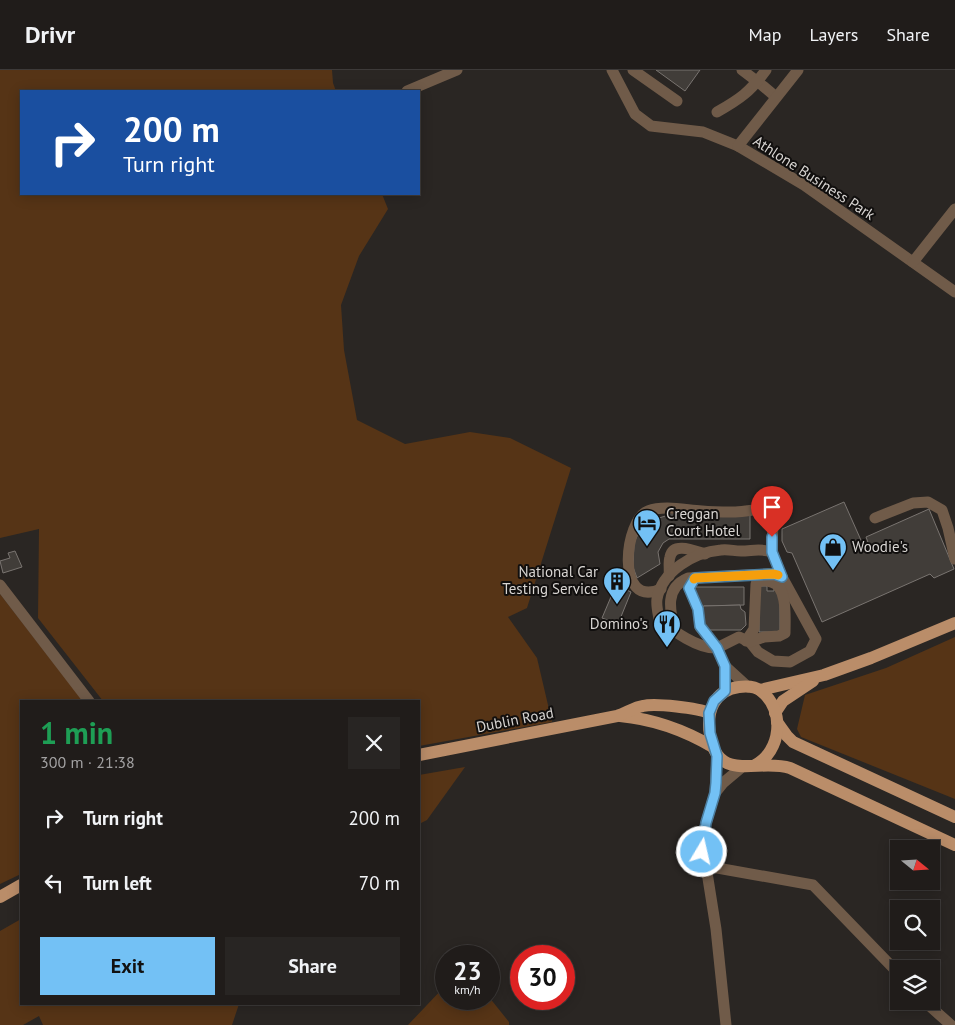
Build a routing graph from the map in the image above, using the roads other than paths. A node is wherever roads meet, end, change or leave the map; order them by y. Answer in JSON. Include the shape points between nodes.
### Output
{"nodes":[{"id":1,"x":457,"y":70,"type":"edge"},
{"id":2,"x":612,"y":70,"type":"edge"},
{"id":3,"x":633,"y":70,"type":"edge"},
{"id":4,"x":742,"y":70,"type":"edge"},
{"id":5,"x":766,"y":70,"type":"edge"},
{"id":6,"x":798,"y":70,"type":"edge"},
{"id":7,"x":758,"y":82,"type":"junction"},
{"id":8,"x":409,"y":90,"type":"edge"},
{"id":9,"x":776,"y":97,"type":"junction"},
{"id":10,"x":677,"y":101,"type":"dead end"},
{"id":11,"x":716,"y":112,"type":"dead end"},
{"id":12,"x":738,"y":146,"type":"junction"},
{"id":13,"x":955,"y":209,"type":"edge"},
{"id":14,"x":913,"y":262,"type":"junction"},
{"id":15,"x":955,"y":292,"type":"edge"},
{"id":16,"x":874,"y":518,"type":"dead end"},
{"id":17,"x":772,"y":552,"type":"junction"},
{"id":18,"x":705,"y":554,"type":"junction"},
{"id":19,"x":955,"y":560,"type":"edge"},
{"id":20,"x":669,"y":576,"type":"junction"},
{"id":21,"x":782,"y":577,"type":"junction"},
{"id":22,"x":695,"y":578,"type":"junction"},
{"id":23,"x":0,"y":585,"type":"edge"},
{"id":24,"x":661,"y":589,"type":"junction"},
{"id":25,"x":955,"y":623,"type":"edge"},
{"id":26,"x":675,"y":632,"type":"junction"},
{"id":27,"x":748,"y":641,"type":"junction"},
{"id":28,"x":717,"y":648,"type":"junction"},
{"id":29,"x":725,"y":666,"type":"junction"},
{"id":30,"x":824,"y":675,"type":"junction"},
{"id":31,"x":754,"y":688,"type":"junction"},
{"id":32,"x":725,"y":691,"type":"junction"},
{"id":33,"x":88,"y":700,"type":"edge"},
{"id":34,"x":709,"y":713,"type":"junction"},
{"id":35,"x":618,"y":716,"type":"junction"},
{"id":36,"x":776,"y":717,"type":"junction"},
{"id":37,"x":715,"y":752,"type":"junction"},
{"id":38,"x":420,"y":756,"type":"edge"},
{"id":39,"x":749,"y":766,"type":"junction"},
{"id":40,"x":715,"y":793,"type":"junction"},
{"id":41,"x":955,"y":817,"type":"edge"},
{"id":42,"x":955,"y":845,"type":"edge"},
{"id":43,"x":706,"y":866,"type":"junction"},
{"id":44,"x":20,"y":886,"type":"edge"},
{"id":45,"x":0,"y":897,"type":"edge"},
{"id":46,"x":890,"y":965,"type":"edge"},
{"id":47,"x":934,"y":1010,"type":"edge"},
{"id":48,"x":726,"y":1025,"type":"edge"},
{"id":49,"x":951,"y":1025,"type":"edge"}],
"edges":[{"from":1,"to":8,"type":"street"},
{"from":2,"to":12,"type":"street","name":"Athlone Business Park","via":[[635,114],[651,126],[703,132]]},
{"from":3,"to":10,"type":"street"},
{"from":4,"to":7,"type":"street"},
{"from":5,"to":7,"type":"street"},
{"from":6,"to":9,"type":"street"},
{"from":7,"to":9,"type":"street"},
{"from":7,"to":11,"type":"street","via":[[742,98]]},
{"from":9,"to":12,"type":"street"},
{"from":12,"to":14,"type":"street","name":"Athlone Business Park","via":[[804,185]]},
{"from":13,"to":14,"type":"street"},
{"from":14,"to":15,"type":"street","name":"Athlone Business Park"},
{"from":16,"to":19,"type":"street","via":[[928,502],[942,510]]},
{"from":17,"to":18,"type":"street","via":[[763,549],[721,550]]},
{"from":17,"to":21,"type":"street"},
{"from":17,"to":24,"type":"street","via":[[773,522],[764,510],[647,511],[631,534],[630,580],[639,590],[652,593]]},
{"from":18,"to":20,"type":"street","via":[[688,560]]},
{"from":18,"to":20,"type":"street","via":[[685,548],[672,551]]},
{"from":20,"to":24,"type":"street"},
{"from":21,"to":22,"type":"street","via":[[774,574]]},
{"from":21,"to":27,"type":"street","via":[[816,640],[810,651],[790,662],[773,661]]},
{"from":22,"to":26,"type":"street","via":[[679,582],[673,591],[671,616]]},
{"from":22,"to":28,"type":"street","via":[[689,588],[698,609],[700,626]]},
{"from":23,"to":33,"type":"street"},
{"from":24,"to":26,"type":"street","via":[[657,600],[659,619]]},
{"from":25,"to":30,"type":"main road"},
{"from":26,"to":28,"type":"street"},
{"from":27,"to":27,"type":"street","via":[[785,633],[783,597],[776,583],[759,581],[756,584],[754,629]]},
{"from":27,"to":28,"type":"street","via":[[739,637]]},
{"from":28,"to":29,"type":"street"},
{"from":29,"to":31,"type":"street"},
{"from":29,"to":32,"type":"street"},
{"from":30,"to":31,"type":"main road"},
{"from":30,"to":36,"type":"main road","via":[[783,701]]},
{"from":31,"to":32,"type":"main road"},
{"from":31,"to":36,"type":"main road","via":[[767,697]]},
{"from":32,"to":34,"type":"main road","via":[[714,701]]},
{"from":34,"to":35,"type":"main road","name":"Dublin Road","via":[[700,709],[643,706]]},
{"from":34,"to":37,"type":"main road"},
{"from":35,"to":37,"type":"main road","name":"Dublin Road","via":[[650,721],[687,733]]},
{"from":35,"to":38,"type":"main road","name":"Dublin Road"},
{"from":36,"to":39,"type":"main road","via":[[774,744],[764,760]]},
{"from":36,"to":41,"type":"main road","via":[[793,742]]},
{"from":37,"to":39,"type":"main road","via":[[731,765]]},
{"from":37,"to":40,"type":"street"},
{"from":39,"to":40,"type":"street","via":[[723,783]]},
{"from":39,"to":42,"type":"main road","via":[[780,764]]},
{"from":40,"to":43,"type":"street","via":[[702,852]]},
{"from":43,"to":46,"type":"street","via":[[813,886]]},
{"from":43,"to":48,"type":"street"},
{"from":44,"to":45,"type":"main road"},
{"from":47,"to":49,"type":"street"}]}
